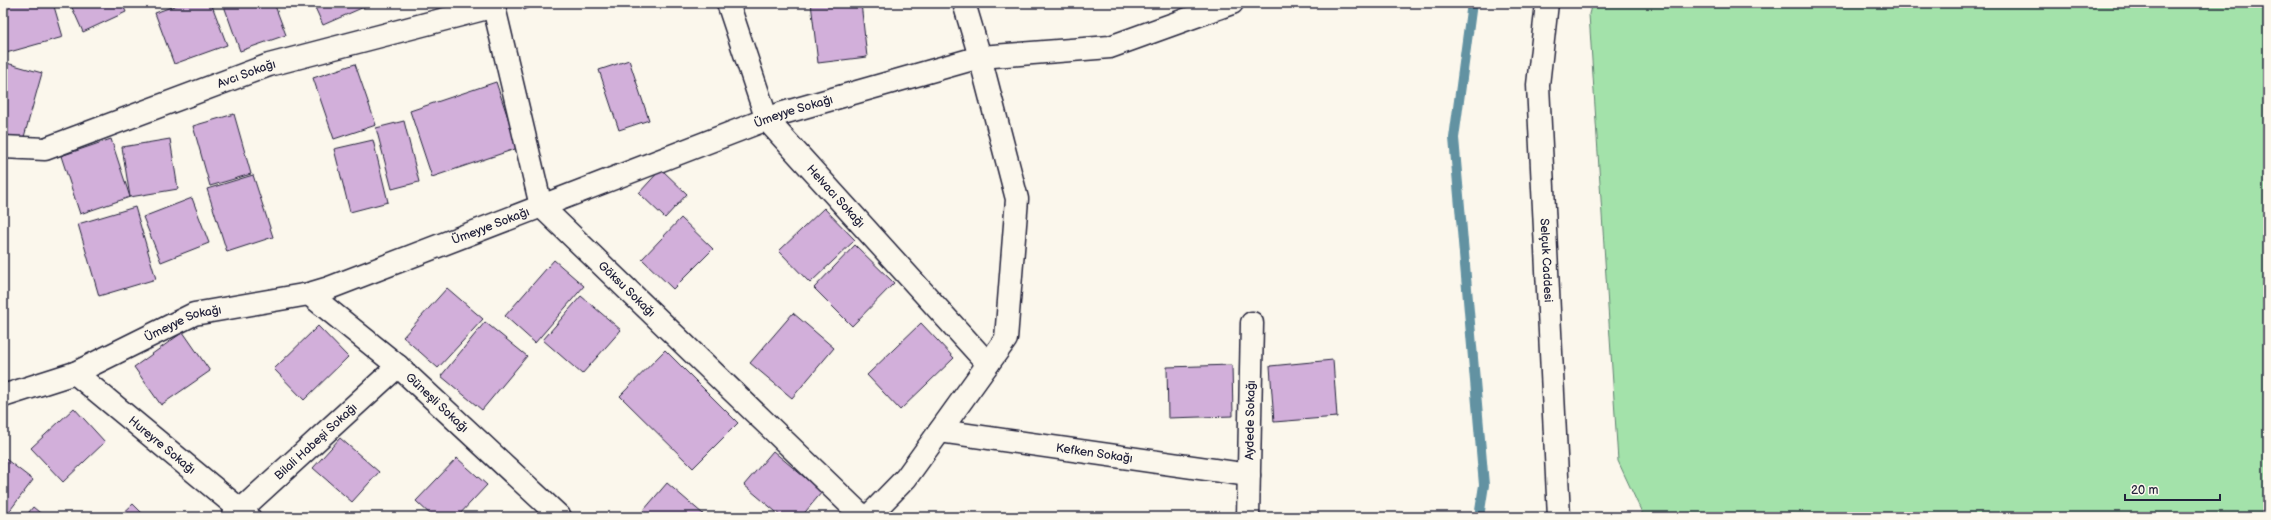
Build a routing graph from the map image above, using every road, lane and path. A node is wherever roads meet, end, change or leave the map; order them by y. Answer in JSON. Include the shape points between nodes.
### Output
{"nodes":[{"id":1,"x":728,"y":3,"type":"edge"},
{"id":2,"x":964,"y":3,"type":"edge"},
{"id":3,"x":1232,"y":3,"type":"edge"},
{"id":4,"x":1547,"y":3,"type":"edge"},
{"id":5,"x":494,"y":4,"type":"edge"},
{"id":6,"x":980,"y":57,"type":"junction"},
{"id":7,"x":767,"y":120,"type":"junction"},
{"id":8,"x":3,"y":147,"type":"edge"},
{"id":9,"x":541,"y":206,"type":"junction"},
{"id":10,"x":309,"y":294,"type":"junction"},
{"id":11,"x":1252,"y":324,"type":"dead end"},
{"id":12,"x":988,"y":364,"type":"junction"},
{"id":13,"x":398,"y":366,"type":"junction"},
{"id":14,"x":75,"y":373,"type":"junction"},
{"id":15,"x":3,"y":396,"type":"edge"},
{"id":16,"x":940,"y":431,"type":"junction"},
{"id":17,"x":1249,"y":474,"type":"junction"},
{"id":18,"x":241,"y":514,"type":"edge"},
{"id":19,"x":560,"y":517,"type":"edge"},
{"id":20,"x":863,"y":517,"type":"edge"},
{"id":21,"x":868,"y":517,"type":"edge"},
{"id":22,"x":1248,"y":517,"type":"edge"},
{"id":23,"x":1559,"y":517,"type":"edge"}],
"edges":[{"from":1,"to":7,"type":"street","name":"Helvacı Sokağı"},
{"from":2,"to":6,"type":"street"},
{"from":3,"to":6,"type":"street","name":"Ümeyye Sokağı","via":[[1110,47]]},
{"from":4,"to":23,"type":"street","name":"Selçuk Caddesi","via":[[1538,85]]},
{"from":5,"to":8,"type":"street","name":"Avcı Sokağı","via":[[269,65],[45,149]]},
{"from":5,"to":9,"type":"street"},
{"from":6,"to":7,"type":"street","name":"Ümeyye Sokağı","via":[[783,113]]},
{"from":6,"to":12,"type":"street","via":[[1017,199],[1006,339]]},
{"from":7,"to":9,"type":"street","name":"Ümeyye Sokağı"},
{"from":7,"to":12,"type":"street","name":"Helvacı Sokağı"},
{"from":9,"to":10,"type":"street","name":"Ümeyye Sokağı"},
{"from":9,"to":20,"type":"street","name":"Göksu Sokağı"},
{"from":10,"to":13,"type":"street","name":"Güneşli Sokağı"},
{"from":10,"to":14,"type":"street","name":"Ümeyye Sokağı","via":[[194,314]]},
{"from":11,"to":17,"type":"street","name":"Aydede Sokağı"},
{"from":12,"to":16,"type":"street"},
{"from":13,"to":18,"type":"street","name":"Bilali Habeşi Sokağı"},
{"from":13,"to":19,"type":"street","name":"Güneşli Sokağı"},
{"from":14,"to":15,"type":"street","name":"Ümeyye Sokağı"},
{"from":14,"to":18,"type":"street","name":"Hureyre Sokağı"},
{"from":16,"to":17,"type":"street","name":"Kefken Sokağı"},
{"from":16,"to":21,"type":"street","via":[[906,478]]},
{"from":17,"to":22,"type":"street","name":"Aydede Sokağı"}]}
